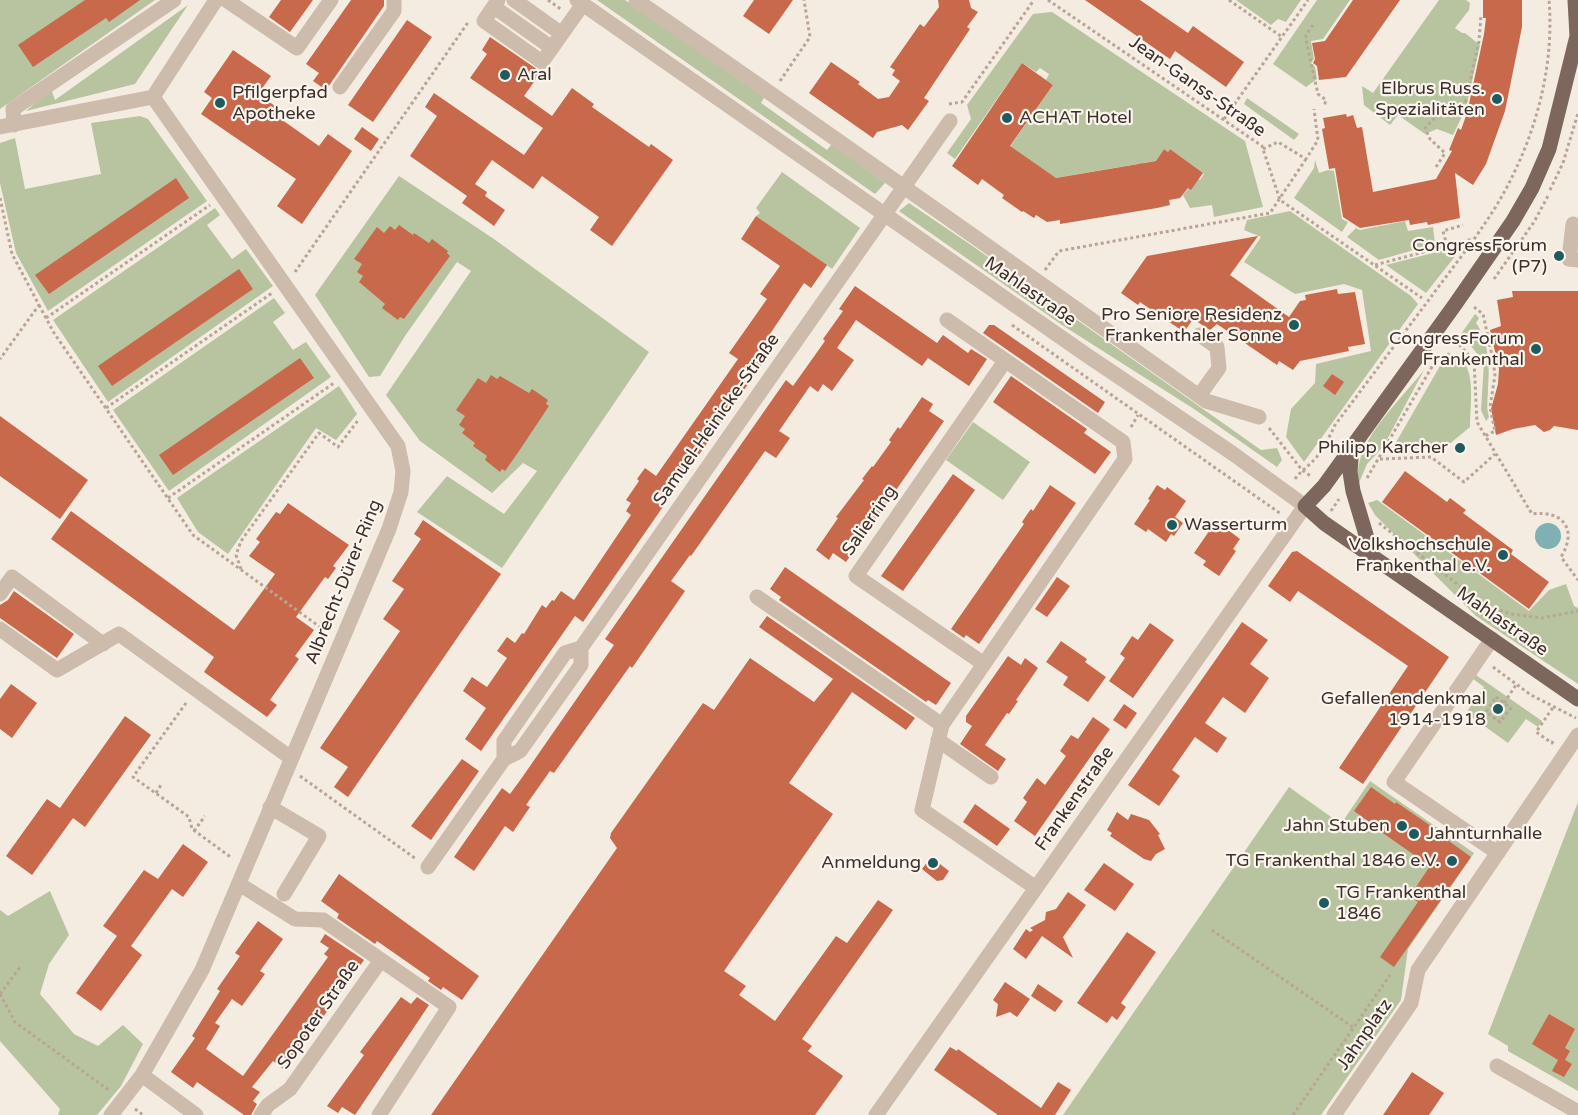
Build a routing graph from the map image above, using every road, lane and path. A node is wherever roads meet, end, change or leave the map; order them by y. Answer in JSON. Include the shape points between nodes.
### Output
{"nodes":[{"id":1,"x":174,"y":0,"type":"edge"},
{"id":2,"x":216,"y":0,"type":"edge"},
{"id":3,"x":226,"y":0,"type":"edge"},
{"id":4,"x":331,"y":0,"type":"edge"},
{"id":5,"x":394,"y":0,"type":"edge"},
{"id":6,"x":514,"y":0,"type":"edge"},
{"id":7,"x":636,"y":0,"type":"edge"},
{"id":8,"x":804,"y":0,"type":"edge"},
{"id":9,"x":1034,"y":0,"type":"edge"},
{"id":10,"x":1048,"y":0,"type":"edge"},
{"id":11,"x":1229,"y":0,"type":"edge"},
{"id":12,"x":1308,"y":0,"type":"edge"},
{"id":13,"x":1550,"y":0,"type":"edge"},
{"id":14,"x":1575,"y":0,"type":"edge"},
{"id":15,"x":580,"y":2,"type":"edge"},
{"id":16,"x":496,"y":3,"type":"edge"},
{"id":17,"x":1480,"y":15,"type":"dead end"},
{"id":18,"x":470,"y":19,"type":"dead end"},
{"id":19,"x":1313,"y":25,"type":"dead end"},
{"id":20,"x":562,"y":34,"type":"junction"},
{"id":21,"x":1578,"y":36,"type":"edge"},
{"id":22,"x":1282,"y":37,"type":"junction"},
{"id":23,"x":779,"y":82,"type":"dead end"},
{"id":24,"x":340,"y":87,"type":"dead end"},
{"id":25,"x":153,"y":97,"type":"junction"},
{"id":26,"x":946,"y":105,"type":"dead end"},
{"id":27,"x":1324,"y":107,"type":"dead end"},
{"id":28,"x":1314,"y":109,"type":"dead end"},
{"id":29,"x":1224,"y":119,"type":"junction"},
{"id":30,"x":950,"y":121,"type":"dead end"},
{"id":31,"x":7,"y":126,"type":"edge"},
{"id":32,"x":1263,"y":149,"type":"junction"},
{"id":33,"x":1306,"y":159,"type":"junction"},
{"id":34,"x":1436,"y":167,"type":"dead end"},
{"id":35,"x":904,"y":188,"type":"junction"},
{"id":36,"x":222,"y":196,"type":"junction"},
{"id":37,"x":0,"y":198,"type":"edge"},
{"id":38,"x":1280,"y":200,"type":"junction"},
{"id":39,"x":1,"y":210,"type":"edge"},
{"id":40,"x":885,"y":214,"type":"junction"},
{"id":41,"x":1573,"y":224,"type":"dead end"},
{"id":42,"x":1463,"y":225,"type":"dead end"},
{"id":43,"x":1474,"y":239,"type":"junction"},
{"id":44,"x":1447,"y":246,"type":"junction"},
{"id":45,"x":1574,"y":260,"type":"edge"},
{"id":46,"x":1375,"y":265,"type":"junction"},
{"id":47,"x":1038,"y":281,"type":"junction"},
{"id":48,"x":285,"y":284,"type":"junction"},
{"id":49,"x":1422,"y":298,"type":"dead end"},
{"id":50,"x":39,"y":305,"type":"junction"},
{"id":51,"x":1474,"y":307,"type":"dead end"},
{"id":52,"x":46,"y":318,"type":"junction"},
{"id":53,"x":947,"y":320,"type":"dead end"},
{"id":54,"x":1200,"y":335,"type":"dead end"},
{"id":55,"x":1455,"y":340,"type":"dead end"},
{"id":56,"x":0,"y":359,"type":"edge"},
{"id":57,"x":1005,"y":361,"type":"junction"},
{"id":58,"x":347,"y":374,"type":"junction"},
{"id":59,"x":1199,"y":396,"type":"junction"},
{"id":60,"x":370,"y":406,"type":"junction"},
{"id":61,"x":106,"y":408,"type":"junction"},
{"id":62,"x":1259,"y":417,"type":"joint"},
{"id":63,"x":1485,"y":436,"type":"junction"},
{"id":64,"x":1352,"y":447,"type":"junction"},
{"id":65,"x":1495,"y":454,"type":"junction"},
{"id":66,"x":1380,"y":459,"type":"dead end"},
{"id":67,"x":168,"y":498,"type":"junction"},
{"id":68,"x":1305,"y":506,"type":"junction"},
{"id":69,"x":1377,"y":521,"type":"dead end"},
{"id":70,"x":1372,"y":555,"type":"junction"},
{"id":71,"x":242,"y":570,"type":"junction"},
{"id":72,"x":1578,"y":580,"type":"edge"},
{"id":73,"x":0,"y":594,"type":"edge"},
{"id":74,"x":757,"y":597,"type":"dead end"},
{"id":75,"x":1578,"y":611,"type":"edge"},
{"id":76,"x":0,"y":629,"type":"edge"},
{"id":77,"x":1492,"y":639,"type":"junction"},
{"id":78,"x":341,"y":641,"type":"junction"},
{"id":79,"x":103,"y":644,"type":"junction"},
{"id":80,"x":1480,"y":656,"type":"junction"},
{"id":81,"x":984,"y":664,"type":"junction"},
{"id":82,"x":1517,"y":684,"type":"junction"},
{"id":83,"x":195,"y":689,"type":"junction"},
{"id":84,"x":1578,"y":699,"type":"edge"},
{"id":85,"x":1504,"y":703,"type":"junction"},
{"id":86,"x":1554,"y":706,"type":"junction"},
{"id":87,"x":1571,"y":715,"type":"junction"},
{"id":88,"x":1493,"y":717,"type":"junction"},
{"id":89,"x":1578,"y":719,"type":"edge"},
{"id":90,"x":1490,"y":723,"type":"dead end"},
{"id":91,"x":1565,"y":723,"type":"dead end"},
{"id":92,"x":942,"y":725,"type":"junction"},
{"id":93,"x":1578,"y":735,"type":"edge"},
{"id":94,"x":1554,"y":739,"type":"dead end"},
{"id":95,"x":938,"y":740,"type":"junction"},
{"id":96,"x":289,"y":763,"type":"junction"},
{"id":97,"x":991,"y":777,"type":"dead end"},
{"id":98,"x":161,"y":785,"type":"dead end"},
{"id":99,"x":156,"y":793,"type":"junction"},
{"id":100,"x":270,"y":807,"type":"junction"},
{"id":101,"x":205,"y":816,"type":"dead end"},
{"id":102,"x":194,"y":831,"type":"junction"},
{"id":103,"x":1498,"y":853,"type":"junction"},
{"id":104,"x":428,"y":867,"type":"joint"},
{"id":105,"x":245,"y":868,"type":"junction"},
{"id":106,"x":239,"y":884,"type":"junction"},
{"id":107,"x":1036,"y":888,"type":"junction"},
{"id":108,"x":284,"y":894,"type":"dead end"},
{"id":109,"x":1212,"y":930,"type":"dead end"},
{"id":110,"x":381,"y":960,"type":"junction"},
{"id":111,"x":21,"y":966,"type":"dead end"},
{"id":112,"x":1390,"y":975,"type":"dead end"},
{"id":113,"x":0,"y":994,"type":"edge"},
{"id":114,"x":1354,"y":1028,"type":"junction"},
{"id":115,"x":1497,"y":1066,"type":"dead end"},
{"id":116,"x":142,"y":1075,"type":"junction"},
{"id":117,"x":123,"y":1100,"type":"junction"},
{"id":118,"x":1578,"y":1112,"type":"edge"},
{"id":119,"x":111,"y":1115,"type":"edge"},
{"id":120,"x":196,"y":1115,"type":"edge"},
{"id":121,"x":261,"y":1115,"type":"edge"},
{"id":122,"x":379,"y":1115,"type":"edge"},
{"id":123,"x":876,"y":1115,"type":"edge"},
{"id":124,"x":1293,"y":1115,"type":"edge"},
{"id":125,"x":1334,"y":1115,"type":"edge"}],
"edges":[{"from":1,"to":31,"type":"street","via":[[13,109]]},
{"from":2,"to":25,"type":"street"},
{"from":3,"to":4,"type":"street","via":[[297,48]]},
{"from":5,"to":24,"type":"street","via":[[394,11]]},
{"from":6,"to":20,"type":"street"},
{"from":7,"to":35,"type":"street"},
{"from":8,"to":23,"type":"path","via":[[810,36]]},
{"from":9,"to":26,"type":"path","via":[[962,102]]},
{"from":10,"to":29,"type":"path","name":"Jean-Ganss-Straße"},
{"from":11,"to":22,"type":"path"},
{"from":12,"to":22,"type":"path"},
{"from":13,"to":43,"type":"path","via":[[1547,68],[1538,109],[1512,178]]},
{"from":14,"to":21,"type":"main road"},
{"from":15,"to":20,"type":"street"},
{"from":15,"to":40,"type":"street","name":"Mahlastraße"},
{"from":16,"to":20,"type":"street","via":[[484,21],[542,62]]},
{"from":17,"to":34,"type":"path","via":[[1479,40],[1464,109],[1440,112],[1425,128],[1445,153]]},
{"from":18,"to":48,"type":"path"},
{"from":19,"to":27,"type":"path","via":[[1306,40],[1318,94],[1326,100]]},
{"from":21,"to":64,"type":"main road","via":[[1549,149],[1532,188],[1513,221]]},
{"from":22,"to":29,"type":"path"},
{"from":25,"to":31,"type":"street"},
{"from":25,"to":36,"type":"street","name":"Albrecht-Dürer-Ring"},
{"from":28,"to":33,"type":"path","via":[[1318,140]]},
{"from":29,"to":32,"type":"path","name":"Jean-Ganss-Straße"},
{"from":30,"to":35,"type":"street","name":"Samuel-Heinicke-Straße"},
{"from":32,"to":33,"type":"path","via":[[1278,142]]},
{"from":32,"to":38,"type":"path","name":"Jean-Ganss-Straße"},
{"from":33,"to":38,"type":"path"},
{"from":35,"to":40,"type":"street","name":"Samuel-Heinicke-Straße"},
{"from":35,"to":47,"type":"street"},
{"from":36,"to":48,"type":"street","name":"Albrecht-Dürer-Ring"},
{"from":36,"to":52,"type":"path"},
{"from":37,"to":39,"type":"path"},
{"from":38,"to":46,"type":"path"},
{"from":38,"to":47,"type":"path","via":[[1270,213],[1059,251]]},
{"from":39,"to":50,"type":"path","via":[[12,254]]},
{"from":40,"to":68,"type":"street","name":"Mahlastraße"},
{"from":40,"to":104,"type":"street","name":"Samuel-Heinicke-Straße","via":[[581,648],[565,653],[504,741],[504,759]]},
{"from":41,"to":45,"type":"street"},
{"from":42,"to":44,"type":"path","via":[[1443,231]]},
{"from":43,"to":44,"type":"path"},
{"from":43,"to":62,"type":"path","via":[[1302,470]]},
{"from":44,"to":46,"type":"path"},
{"from":46,"to":49,"type":"path"},
{"from":47,"to":59,"type":"street"},
{"from":48,"to":58,"type":"street","name":"Albrecht-Dürer-Ring"},
{"from":48,"to":61,"type":"path"},
{"from":50,"to":52,"type":"path"},
{"from":50,"to":56,"type":"path"},
{"from":51,"to":63,"type":"path","via":[[1483,314],[1495,375],[1490,407],[1495,431]]},
{"from":52,"to":61,"type":"path"},
{"from":53,"to":57,"type":"street"},
{"from":54,"to":59,"type":"street","via":[[1216,346],[1219,368]]},
{"from":55,"to":63,"type":"path","via":[[1474,361],[1477,422]]},
{"from":57,"to":81,"type":"street","via":[[1123,442],[1125,459]]},
{"from":57,"to":81,"type":"street","name":"Salierring","via":[[856,576]]},
{"from":58,"to":60,"type":"street","name":"Albrecht-Dürer-Ring"},
{"from":58,"to":67,"type":"path"},
{"from":59,"to":62,"type":"street"},
{"from":60,"to":71,"type":"path","via":[[338,447],[320,433],[241,541],[236,555]]},
{"from":60,"to":78,"type":"street","name":"Albrecht-Dürer-Ring","via":[[398,446],[403,471],[401,492]]},
{"from":61,"to":67,"type":"path"},
{"from":63,"to":65,"type":"path"},
{"from":64,"to":68,"type":"main road"},
{"from":64,"to":70,"type":"main road","via":[[1353,491]]},
{"from":65,"to":66,"type":"path","via":[[1464,482],[1431,457]]},
{"from":65,"to":72,"type":"path","via":[[1532,513],[1546,512],[1566,521],[1570,539],[1561,557]]},
{"from":67,"to":71,"type":"path","via":[[193,535]]},
{"from":68,"to":70,"type":"main road","name":"Mahlastraße"},
{"from":68,"to":107,"type":"street","name":"Frankenstraße"},
{"from":69,"to":75,"type":"path","via":[[1484,605],[1542,618]]},
{"from":70,"to":77,"type":"main road","name":"Mahlastraße"},
{"from":71,"to":78,"type":"path"},
{"from":73,"to":79,"type":"street","via":[[12,577]]},
{"from":74,"to":92,"type":"street"},
{"from":76,"to":79,"type":"street","via":[[57,670]]},
{"from":77,"to":80,"type":"street"},
{"from":77,"to":84,"type":"main road","name":"Mahlastraße"},
{"from":78,"to":96,"type":"street","name":"Albrecht-Dürer-Ring"},
{"from":79,"to":83,"type":"street","via":[[119,634]]},
{"from":80,"to":82,"type":"path"},
{"from":80,"to":103,"type":"street","via":[[1394,782]]},
{"from":81,"to":92,"type":"street"},
{"from":82,"to":85,"type":"path"},
{"from":82,"to":86,"type":"path"},
{"from":83,"to":96,"type":"street"},
{"from":83,"to":99,"type":"path","via":[[134,777]]},
{"from":85,"to":88,"type":"path","via":[[1511,708],[1500,722]]},
{"from":85,"to":88,"type":"path","via":[[1496,698],[1486,712]]},
{"from":86,"to":87,"type":"path"},
{"from":86,"to":94,"type":"path","via":[[1536,732],[1552,743]]},
{"from":87,"to":89,"type":"path"},
{"from":87,"to":91,"type":"path"},
{"from":88,"to":90,"type":"path"},
{"from":92,"to":95,"type":"street"},
{"from":93,"to":103,"type":"street","name":"Jahnplatz"},
{"from":95,"to":97,"type":"street"},
{"from":95,"to":107,"type":"street","via":[[922,810]]},
{"from":96,"to":100,"type":"street","name":"Albrecht-Dürer-Ring"},
{"from":96,"to":104,"type":"path"},
{"from":98,"to":99,"type":"path"},
{"from":99,"to":102,"type":"path","via":[[189,817]]},
{"from":100,"to":105,"type":"street","name":"Albrecht-Dürer-Ring"},
{"from":100,"to":108,"type":"street","via":[[319,836]]},
{"from":101,"to":102,"type":"path"},
{"from":102,"to":105,"type":"path"},
{"from":103,"to":125,"type":"street","name":"Jahnplatz","via":[[1418,970],[1411,1003]]},
{"from":105,"to":106,"type":"street","name":"Albrecht-Dürer-Ring"},
{"from":106,"to":110,"type":"street","via":[[295,919],[323,920]]},
{"from":106,"to":116,"type":"street","name":"Albrecht-Dürer-Ring","via":[[202,970]]},
{"from":107,"to":123,"type":"street","name":"Frankenstraße"},
{"from":109,"to":114,"type":"path"},
{"from":110,"to":121,"type":"street","name":"Sopoter Straße","via":[[290,1089]]},
{"from":110,"to":122,"type":"street","via":[[449,1008]]},
{"from":111,"to":113,"type":"path"},
{"from":112,"to":114,"type":"path"},
{"from":113,"to":117,"type":"path","via":[[15,1022]]},
{"from":114,"to":124,"type":"path"},
{"from":115,"to":118,"type":"street"},
{"from":116,"to":117,"type":"street","name":"Albrecht-Dürer-Ring"},
{"from":116,"to":120,"type":"street"},
{"from":117,"to":119,"type":"street","name":"Albrecht-Dürer-Ring"}]}
